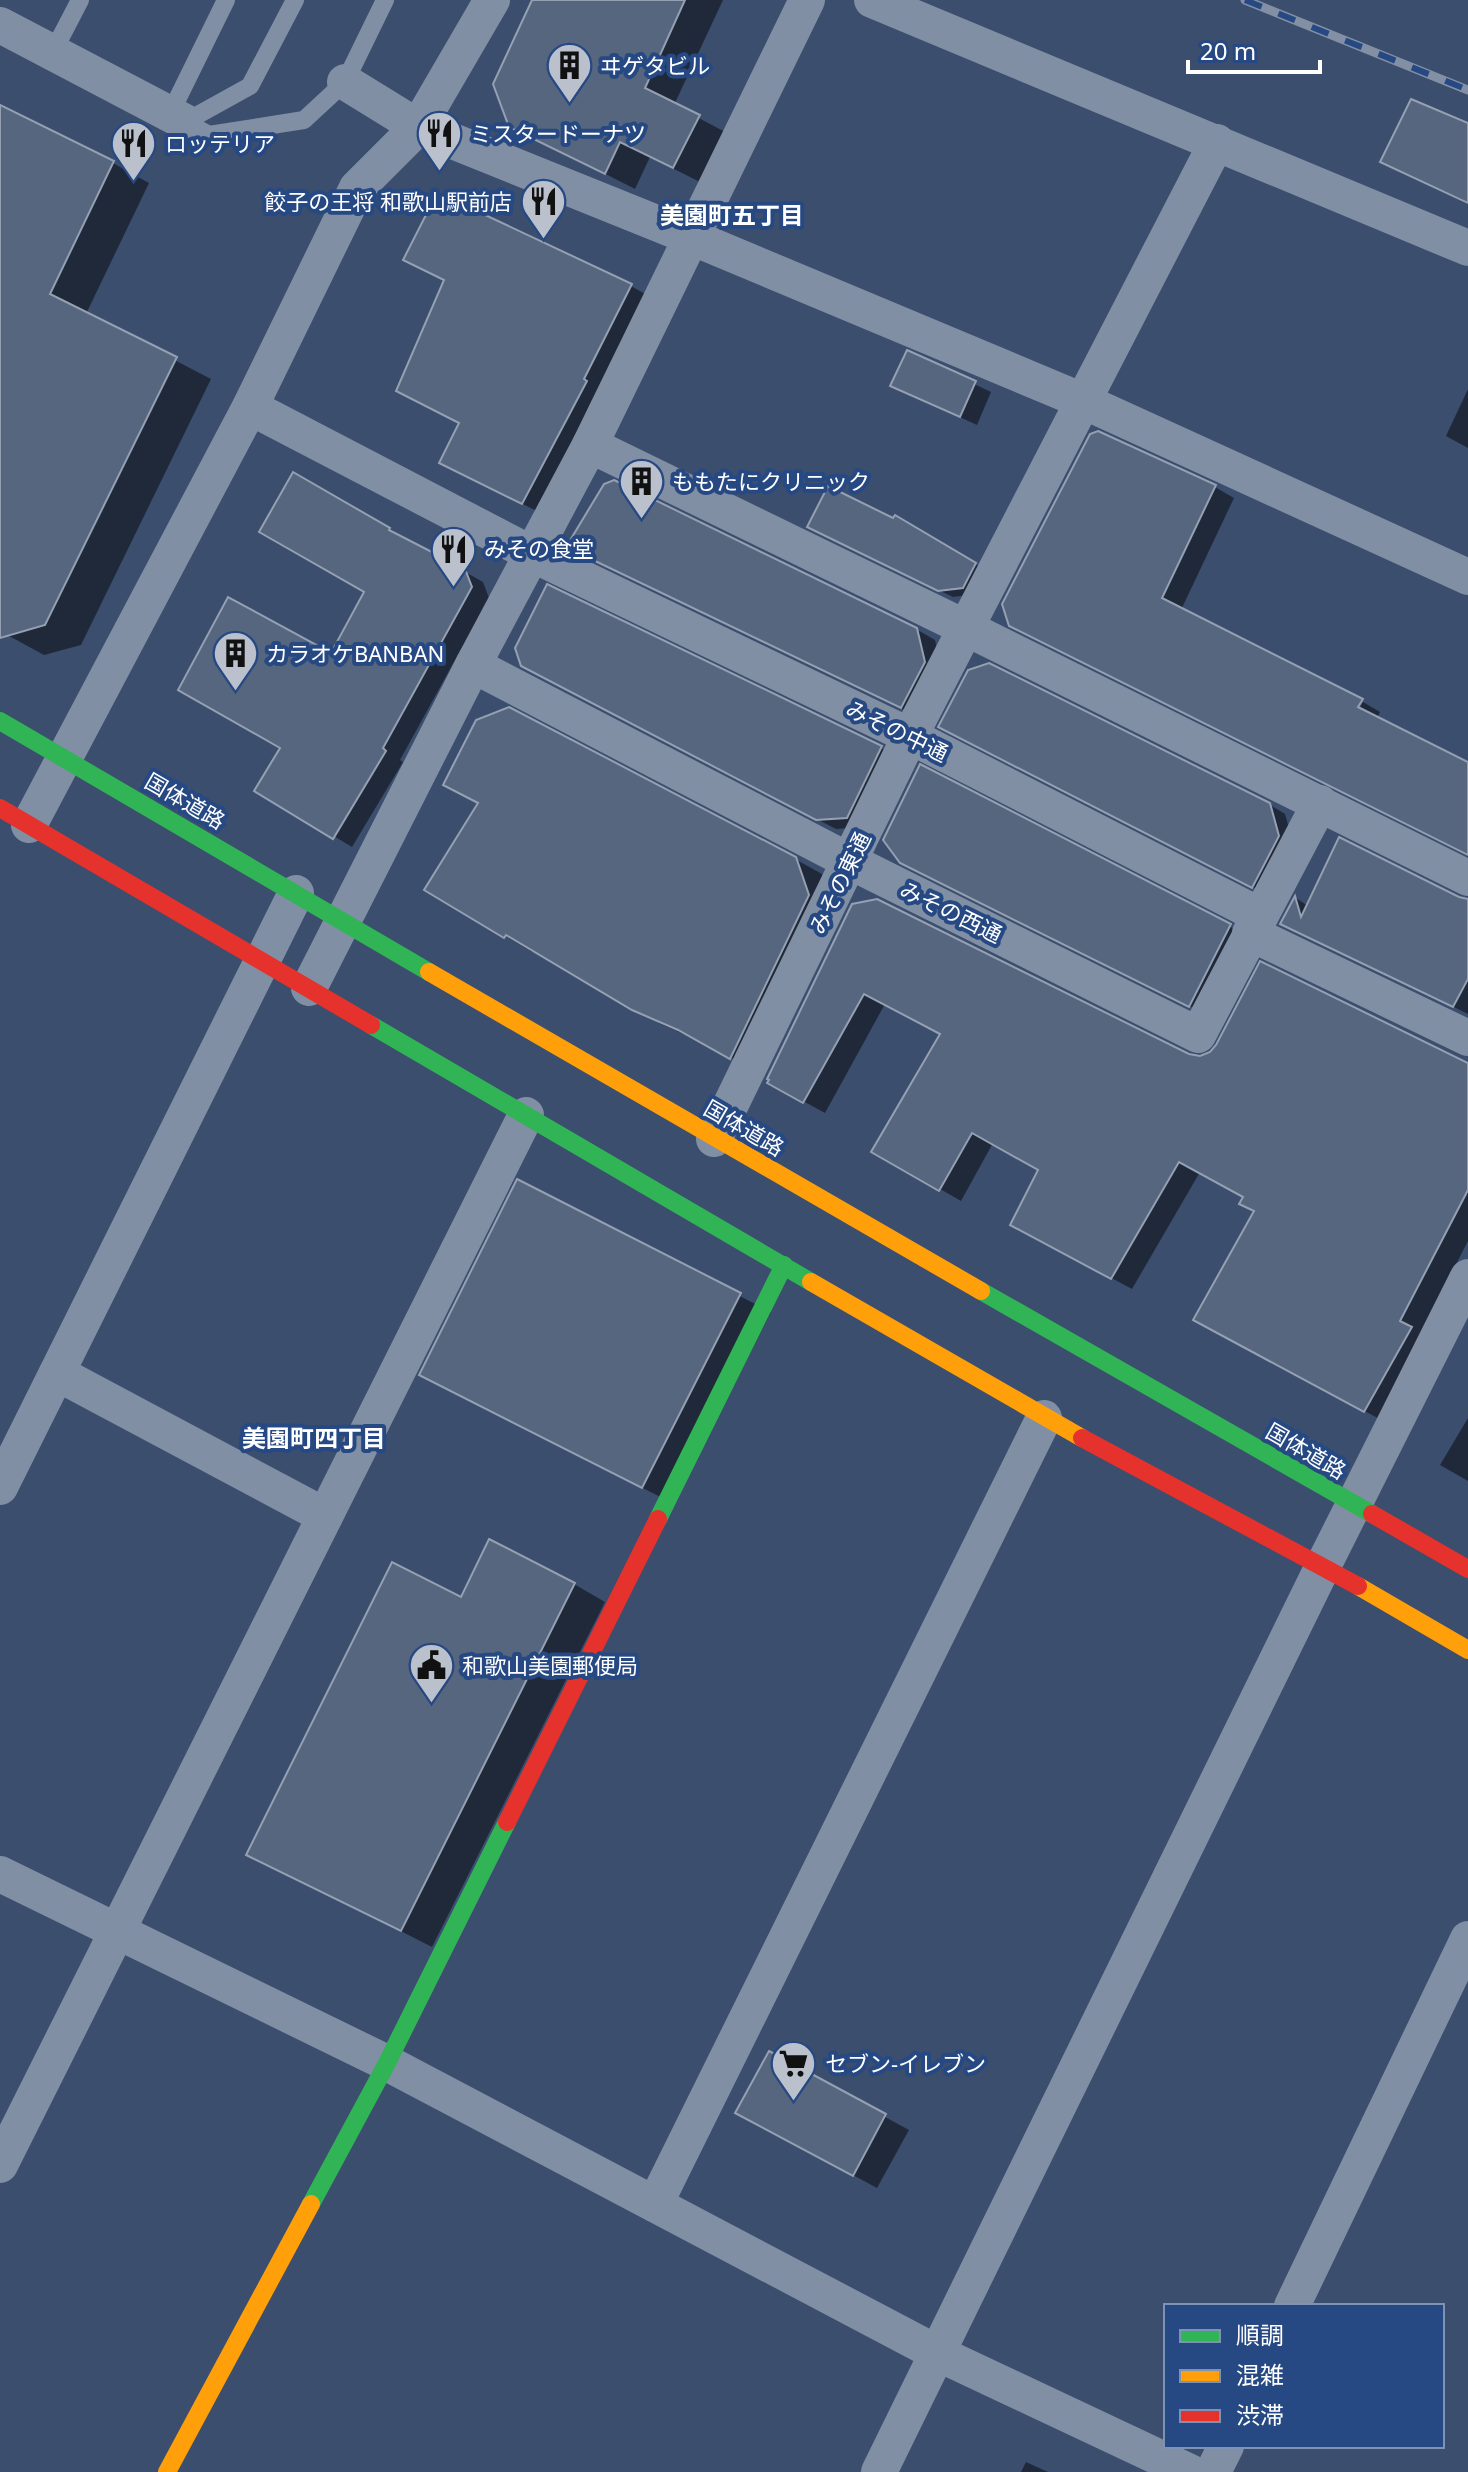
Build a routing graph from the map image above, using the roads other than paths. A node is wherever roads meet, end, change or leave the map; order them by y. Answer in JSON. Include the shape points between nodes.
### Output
{"nodes":[{"id":1,"x":80,"y":0,"type":"edge"},
{"id":2,"x":226,"y":0,"type":"edge"},
{"id":3,"x":295,"y":0,"type":"edge"},
{"id":4,"x":385,"y":0,"type":"edge"},
{"id":5,"x":492,"y":0,"type":"edge"},
{"id":6,"x":807,"y":0,"type":"edge"},
{"id":7,"x":872,"y":0,"type":"edge"},
{"id":8,"x":0,"y":25,"type":"edge"},
{"id":9,"x":53,"y":52,"type":"junction"},
{"id":10,"x":345,"y":82,"type":"junction"},
{"id":11,"x":177,"y":118,"type":"junction"},
{"id":12,"x":418,"y":127,"type":"junction"},
{"id":13,"x":1217,"y":142,"type":"junction"},
{"id":14,"x":691,"y":237,"type":"junction"},
{"id":15,"x":1468,"y":248,"type":"edge"},
{"id":16,"x":1083,"y":401,"type":"junction"},
{"id":17,"x":250,"y":407,"type":"junction"},
{"id":18,"x":590,"y":445,"type":"junction"},
{"id":19,"x":532,"y":554,"type":"junction"},
{"id":20,"x":1468,"y":577,"type":"edge"},
{"id":21,"x":966,"y":628,"type":"junction"},
{"id":22,"x":473,"y":665,"type":"junction"},
{"id":23,"x":3,"y":729,"type":"edge"},
{"id":24,"x":910,"y":736,"type":"junction"},
{"id":25,"x":64,"y":758,"type":"junction"},
{"id":26,"x":1320,"y":803,"type":"junction"},
{"id":27,"x":14,"y":816,"type":"edge"},
{"id":28,"x":851,"y":862,"type":"junction"},
{"id":29,"x":1468,"y":878,"type":"edge"},
{"id":30,"x":296,"y":893,"type":"junction"},
{"id":31,"x":344,"y":921,"type":"junction"},
{"id":32,"x":1254,"y":924,"type":"junction"},
{"id":33,"x":262,"y":961,"type":"junction"},
{"id":34,"x":309,"y":988,"type":"junction"},
{"id":35,"x":1468,"y":1038,"type":"edge"},
{"id":36,"x":526,"y":1115,"type":"junction"},
{"id":37,"x":714,"y":1139,"type":"junction"},
{"id":38,"x":784,"y":1265,"type":"junction"},
{"id":39,"x":1468,"y":1277,"type":"edge"},
{"id":40,"x":57,"y":1373,"type":"junction"},
{"id":41,"x":1044,"y":1418,"type":"junction"},
{"id":42,"x":0,"y":1487,"type":"edge"},
{"id":43,"x":1355,"y":1507,"type":"junction"},
{"id":44,"x":325,"y":1516,"type":"junction"},
{"id":45,"x":1323,"y":1566,"type":"junction"},
{"id":46,"x":1468,"y":1569,"type":"edge"},
{"id":47,"x":1468,"y":1650,"type":"edge"},
{"id":48,"x":0,"y":1874,"type":"edge"},
{"id":49,"x":117,"y":1932,"type":"junction"},
{"id":50,"x":1468,"y":1939,"type":"edge"},
{"id":51,"x":387,"y":2063,"type":"junction"},
{"id":52,"x":0,"y":2165,"type":"edge"},
{"id":53,"x":655,"y":2204,"type":"junction"},
{"id":54,"x":1293,"y":2304,"type":"edge"},
{"id":55,"x":937,"y":2353,"type":"junction"},
{"id":56,"x":1225,"y":2448,"type":"edge"},
{"id":57,"x":167,"y":2472,"type":"edge"},
{"id":58,"x":879,"y":2472,"type":"edge"},
{"id":59,"x":1190,"y":2472,"type":"edge"},
{"id":60,"x":1213,"y":2472,"type":"edge"}],
"edges":[{"from":1,"to":9,"type":"lane"},
{"from":2,"to":11,"type":"lane"},
{"from":3,"to":11,"type":"lane","via":[[250,86]]},
{"from":4,"to":10,"type":"lane"},
{"from":5,"to":12,"type":"street"},
{"from":6,"to":14,"type":"street"},
{"from":7,"to":13,"type":"street"},
{"from":8,"to":9,"type":"street"},
{"from":9,"to":11,"type":"street"},
{"from":10,"to":11,"type":"lane","via":[[304,120],[209,135]]},
{"from":10,"to":12,"type":"street"},
{"from":12,"to":14,"type":"street"},
{"from":12,"to":17,"type":"street","via":[[357,188]]},
{"from":13,"to":15,"type":"street"},
{"from":13,"to":16,"type":"street","name":"みその東通"},
{"from":14,"to":16,"type":"street"},
{"from":14,"to":18,"type":"street"},
{"from":16,"to":20,"type":"street"},
{"from":16,"to":21,"type":"street","name":"みその東通"},
{"from":17,"to":19,"type":"street","name":"みその中通"},
{"from":17,"to":25,"type":"street"},
{"from":18,"to":19,"type":"street"},
{"from":18,"to":21,"type":"street"},
{"from":19,"to":22,"type":"street"},
{"from":19,"to":24,"type":"street","name":"みその中通"},
{"from":21,"to":24,"type":"street","name":"みその東通"},
{"from":21,"to":26,"type":"street"},
{"from":22,"to":28,"type":"street","name":"みその西通"},
{"from":22,"to":31,"type":"street"},
{"from":23,"to":25,"type":"street","name":"国体道路"},
{"from":24,"to":28,"type":"street","name":"みその東通"},
{"from":24,"to":32,"type":"street","name":"みその中通"},
{"from":25,"to":27,"type":"street"},
{"from":25,"to":30,"type":"street","name":"国体道路"},
{"from":26,"to":29,"type":"street"},
{"from":26,"to":32,"type":"street","name":"みその西通"},
{"from":27,"to":33,"type":"street"},
{"from":28,"to":32,"type":"street","name":"みその西通","via":[[1198,1035]]},
{"from":28,"to":37,"type":"street","name":"みその東通"},
{"from":30,"to":31,"type":"street","name":"国体道路"},
{"from":30,"to":33,"type":"street"},
{"from":31,"to":34,"type":"street"},
{"from":31,"to":37,"type":"street","name":"国体道路"},
{"from":32,"to":35,"type":"street","name":"みその中通"},
{"from":33,"to":34,"type":"street"},
{"from":33,"to":40,"type":"street"},
{"from":34,"to":36,"type":"street"},
{"from":36,"to":38,"type":"street"},
{"from":36,"to":44,"type":"street"},
{"from":37,"to":43,"type":"street","name":"国体道路"},
{"from":38,"to":41,"type":"street"},
{"from":38,"to":51,"type":"street"},
{"from":39,"to":43,"type":"street"},
{"from":40,"to":42,"type":"street"},
{"from":40,"to":44,"type":"street"},
{"from":41,"to":45,"type":"street"},
{"from":41,"to":53,"type":"street"},
{"from":43,"to":45,"type":"street"},
{"from":43,"to":46,"type":"street","name":"国体道路"},
{"from":44,"to":49,"type":"street"},
{"from":45,"to":47,"type":"street"},
{"from":45,"to":55,"type":"street"},
{"from":48,"to":49,"type":"street"},
{"from":49,"to":51,"type":"street"},
{"from":49,"to":52,"type":"street"},
{"from":50,"to":54,"type":"street"},
{"from":51,"to":53,"type":"street"},
{"from":51,"to":57,"type":"street"},
{"from":53,"to":55,"type":"street"},
{"from":55,"to":58,"type":"street"},
{"from":55,"to":59,"type":"street"},
{"from":56,"to":60,"type":"street"}]}
